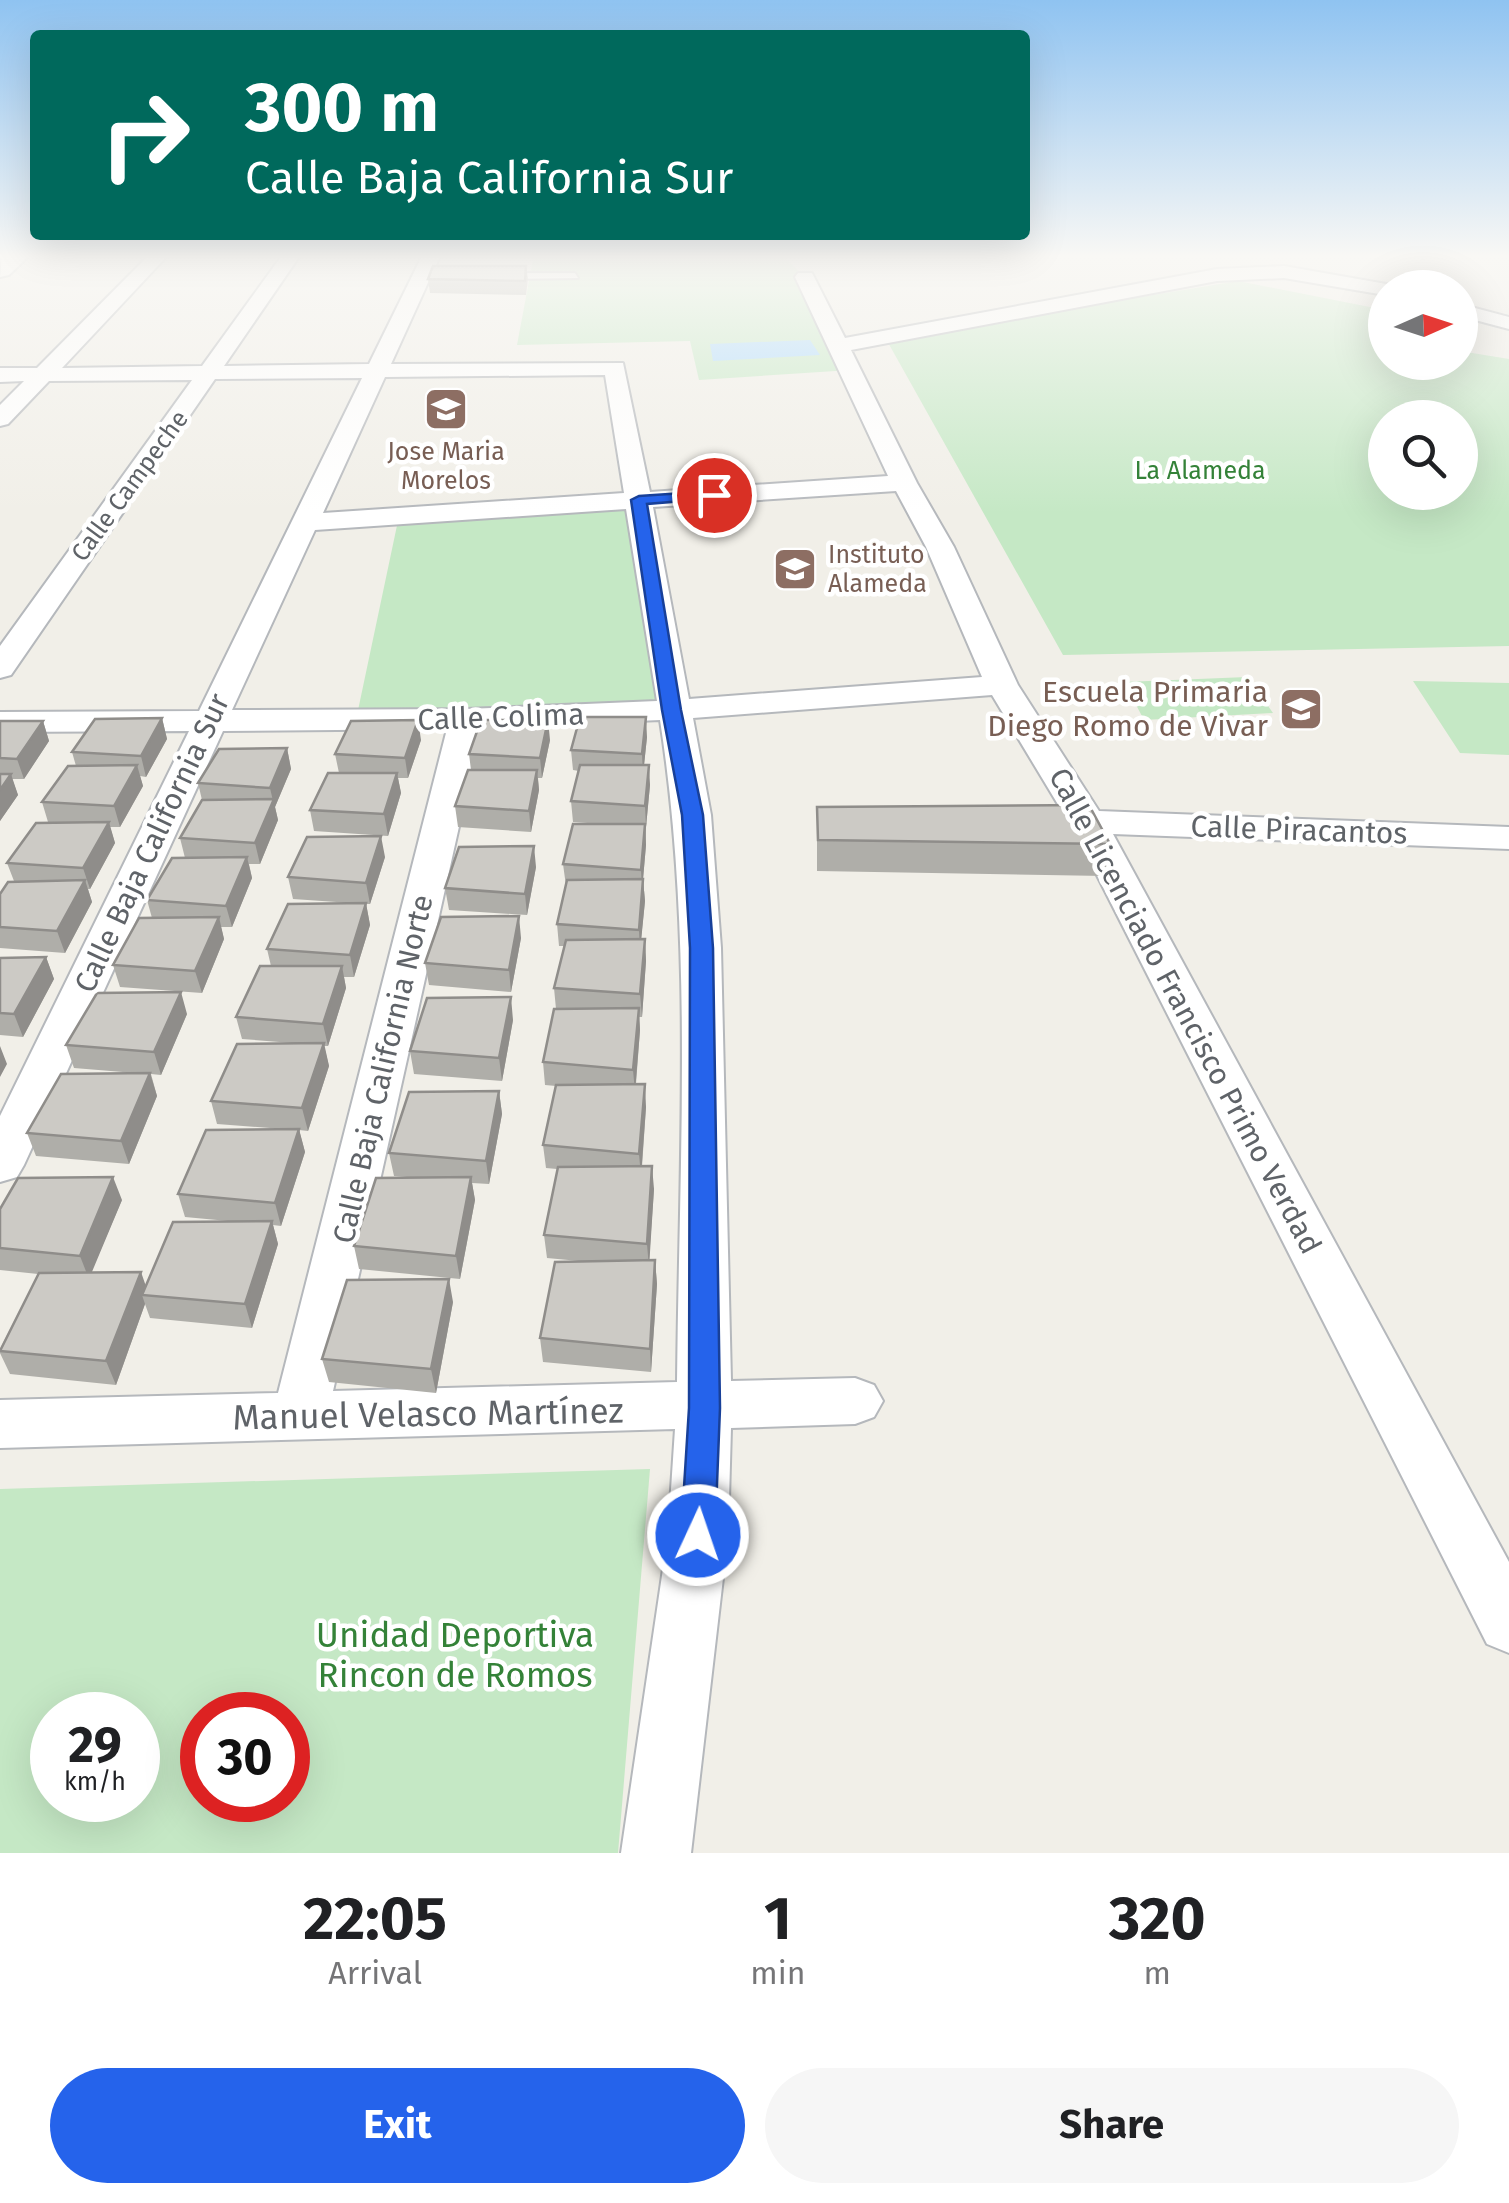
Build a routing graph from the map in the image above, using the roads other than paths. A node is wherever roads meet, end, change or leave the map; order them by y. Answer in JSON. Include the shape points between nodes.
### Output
{"nodes":[{"id":1,"x":75,"y":340,"type":"edge"},
{"id":2,"x":233,"y":340,"type":"edge"},
{"id":3,"x":392,"y":340,"type":"edge"},
{"id":4,"x":834,"y":340,"type":"edge"},
{"id":5,"x":876,"y":340,"type":"edge"},
{"id":6,"x":836,"y":346,"type":"junction"},
{"id":7,"x":376,"y":372,"type":"junction"},
{"id":8,"x":42,"y":374,"type":"junction"},
{"id":9,"x":0,"y":375,"type":"edge"},
{"id":10,"x":210,"y":375,"type":"junction"},
{"id":11,"x":0,"y":419,"type":"edge"},
{"id":12,"x":904,"y":482,"type":"junction"},
{"id":13,"x":639,"y":500,"type":"junction"},
{"id":14,"x":306,"y":522,"type":"junction"},
{"id":15,"x":0,"y":668,"type":"edge"},
{"id":16,"x":1002,"y":685,"type":"junction"},
{"id":17,"x":672,"y":710,"type":"junction"},
{"id":18,"x":466,"y":720,"type":"junction"},
{"id":19,"x":0,"y":722,"type":"edge"},
{"id":20,"x":210,"y":722,"type":"junction"},
{"id":21,"x":1088,"y":822,"type":"junction"},
{"id":22,"x":1509,"y":838,"type":"edge"},
{"id":23,"x":0,"y":1164,"type":"edge"},
{"id":24,"x":856,"y":1401,"type":"dead end"},
{"id":25,"x":704,"y":1408,"type":"junction"},
{"id":26,"x":299,"y":1418,"type":"junction"},
{"id":27,"x":0,"y":1424,"type":"edge"},
{"id":28,"x":1509,"y":1623,"type":"edge"},
{"id":29,"x":656,"y":1853,"type":"edge"}],
"edges":[{"from":1,"to":8,"type":"street"},
{"from":2,"to":10,"type":"street","name":"Calle Campeche"},
{"from":3,"to":7,"type":"street","name":"Calle Baja California Sur"},
{"from":4,"to":6,"type":"street","name":"Calle Licenciado Francisco Primo Verdad"},
{"from":5,"to":6,"type":"street"},
{"from":6,"to":12,"type":"street","name":"Calle Licenciado Francisco Primo Verdad"},
{"from":7,"to":10,"type":"street"},
{"from":7,"to":13,"type":"street","via":[[615,368]]},
{"from":7,"to":14,"type":"street","name":"Calle Baja California Sur"},
{"from":8,"to":9,"type":"street"},
{"from":8,"to":10,"type":"street"},
{"from":8,"to":11,"type":"street"},
{"from":10,"to":15,"type":"street","name":"Calle Campeche"},
{"from":12,"to":13,"type":"street"},
{"from":12,"to":16,"type":"street","name":"Calle Licenciado Francisco Primo Verdad"},
{"from":13,"to":14,"type":"street"},
{"from":13,"to":17,"type":"street"},
{"from":14,"to":20,"type":"street","name":"Calle Baja California Sur"},
{"from":16,"to":17,"type":"street","name":"Calle Colima"},
{"from":16,"to":21,"type":"street","name":"Calle Licenciado Francisco Primo Verdad"},
{"from":17,"to":18,"type":"street","name":"Calle Colima"},
{"from":17,"to":25,"type":"street","via":[[693,815],[701,948]]},
{"from":18,"to":20,"type":"street","name":"Calle Colima"},
{"from":18,"to":26,"type":"street","name":"Calle Baja California Norte"},
{"from":19,"to":20,"type":"street","name":"Calle Colima"},
{"from":20,"to":23,"type":"street","name":"Calle Baja California Sur"},
{"from":21,"to":22,"type":"street","name":"Calle Piracantos"},
{"from":21,"to":28,"type":"street","name":"Calle Licenciado Francisco Primo Verdad"},
{"from":24,"to":25,"type":"street","name":"Manuel Velasco Martínez"},
{"from":25,"to":26,"type":"street","name":"Manuel Velasco Martínez"},
{"from":25,"to":29,"type":"street","via":[[698,1535]]},
{"from":26,"to":27,"type":"street","name":"Manuel Velasco Martínez"}]}
